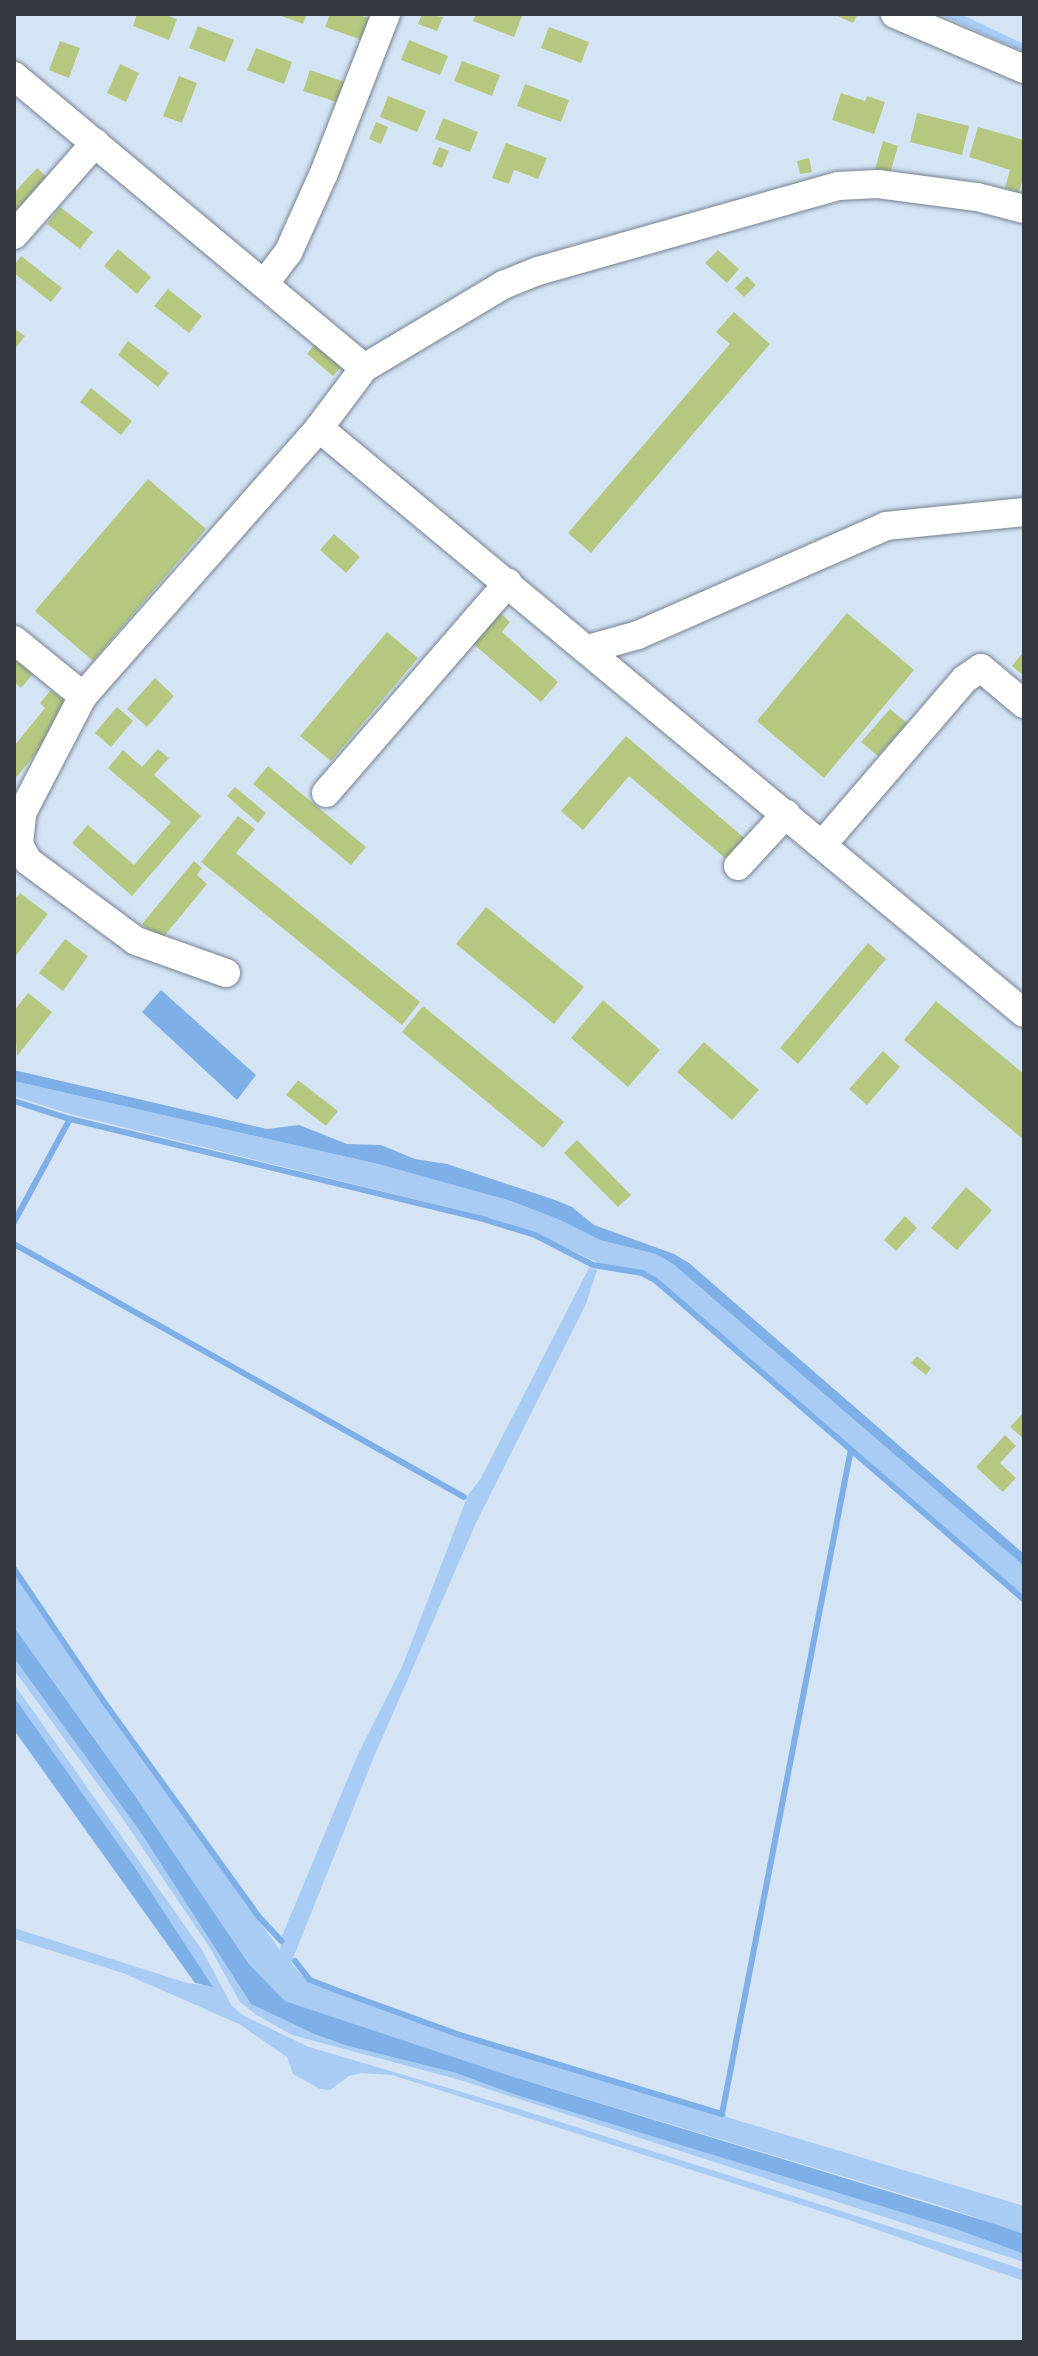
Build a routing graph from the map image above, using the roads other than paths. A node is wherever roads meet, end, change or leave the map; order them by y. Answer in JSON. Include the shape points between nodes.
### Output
{"nodes":[{"id":1,"x":386,"y":14,"type":"edge"},
{"id":2,"x":895,"y":14,"type":"edge"},
{"id":3,"x":1024,"y":69,"type":"edge"},
{"id":4,"x":14,"y":76,"type":"edge"},
{"id":5,"x":95,"y":143,"type":"junction"},
{"id":6,"x":1024,"y":209,"type":"edge"},
{"id":7,"x":14,"y":235,"type":"edge"},
{"id":8,"x":265,"y":283,"type":"junction"},
{"id":9,"x":364,"y":368,"type":"junction"},
{"id":10,"x":319,"y":428,"type":"junction"},
{"id":11,"x":1024,"y":512,"type":"edge"},
{"id":12,"x":508,"y":583,"type":"junction"},
{"id":13,"x":14,"y":640,"type":"edge"},
{"id":14,"x":588,"y":649,"type":"junction"},
{"id":15,"x":83,"y":696,"type":"junction"},
{"id":16,"x":1024,"y":704,"type":"edge"},
{"id":17,"x":326,"y":793,"type":"dead end"},
{"id":18,"x":786,"y":814,"type":"junction"},
{"id":19,"x":822,"y":845,"type":"junction"},
{"id":20,"x":738,"y":866,"type":"dead end"},
{"id":21,"x":226,"y":973,"type":"dead end"},
{"id":22,"x":1024,"y":1013,"type":"edge"}],
"edges":[{"from":1,"to":8,"type":"street","via":[[294,240]]},
{"from":2,"to":3,"type":"street"},
{"from":4,"to":5,"type":"street"},
{"from":5,"to":7,"type":"street"},
{"from":5,"to":8,"type":"street"},
{"from":6,"to":9,"type":"street","via":[[878,184],[838,186],[538,271],[503,285]]},
{"from":8,"to":9,"type":"street"},
{"from":9,"to":10,"type":"street"},
{"from":10,"to":12,"type":"street"},
{"from":10,"to":15,"type":"street"},
{"from":11,"to":14,"type":"street","via":[[886,526],[638,635]]},
{"from":12,"to":14,"type":"street"},
{"from":12,"to":17,"type":"street"},
{"from":13,"to":15,"type":"street"},
{"from":14,"to":18,"type":"street"},
{"from":15,"to":21,"type":"street","via":[[22,813],[19,844],[28,861],[136,941]]},
{"from":16,"to":19,"type":"street","via":[[981,668],[965,679]]},
{"from":18,"to":19,"type":"street"},
{"from":18,"to":20,"type":"street"},
{"from":19,"to":22,"type":"street"}]}
